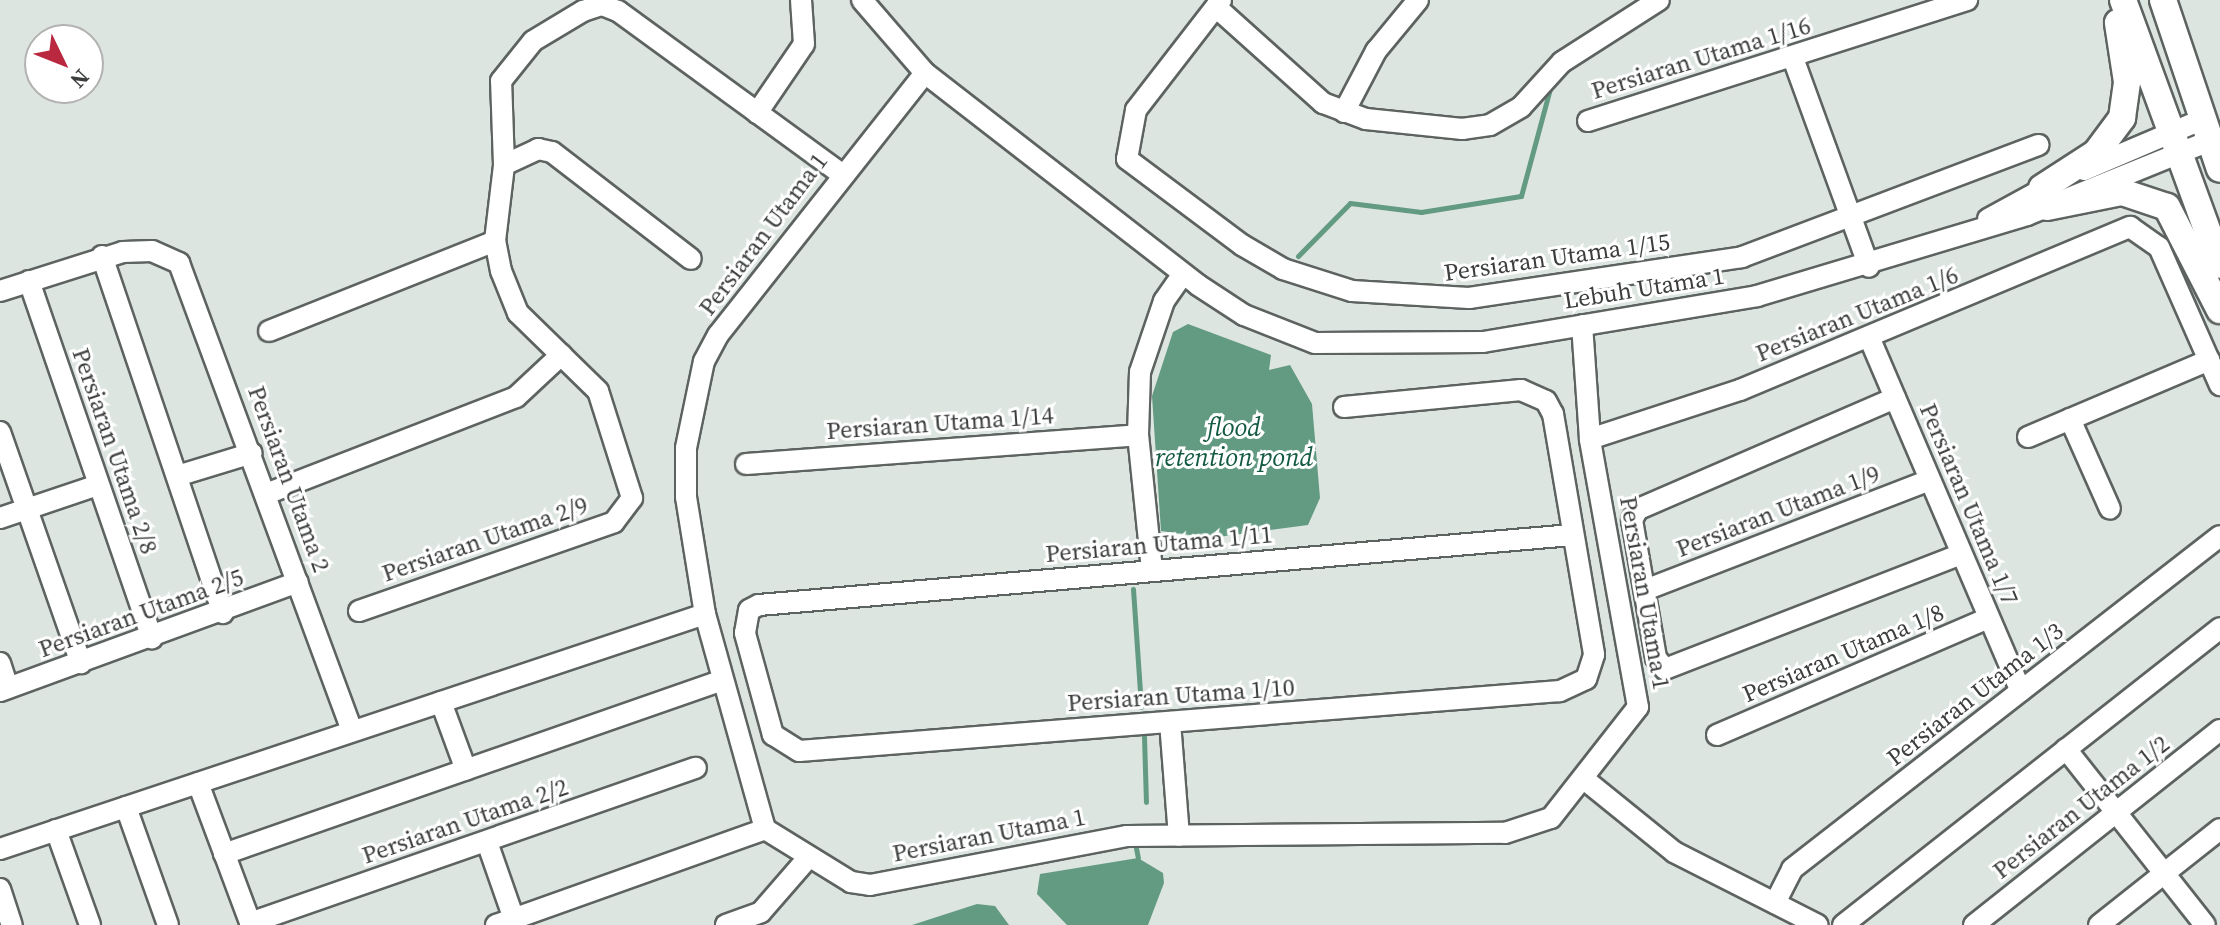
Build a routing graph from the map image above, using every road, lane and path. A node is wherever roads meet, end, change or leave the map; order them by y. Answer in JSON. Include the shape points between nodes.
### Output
{"nodes":[{"id":1,"x":801,"y":0,"type":"edge"},
{"id":2,"x":862,"y":0,"type":"edge"},
{"id":3,"x":1418,"y":0,"type":"edge"},
{"id":4,"x":1659,"y":0,"type":"edge"},
{"id":5,"x":1967,"y":0,"type":"edge"},
{"id":6,"x":2115,"y":0,"type":"edge"},
{"id":7,"x":2123,"y":0,"type":"edge"},
{"id":8,"x":2163,"y":0,"type":"edge"},
{"id":9,"x":1219,"y":4,"type":"edge"},
{"id":10,"x":1793,"y":58,"type":"junction"},
{"id":11,"x":925,"y":73,"type":"junction"},
{"id":12,"x":1344,"y":112,"type":"junction"},
{"id":13,"x":757,"y":113,"type":"junction"},
{"id":14,"x":1588,"y":121,"type":"dead end"},
{"id":15,"x":2205,"y":130,"type":"junction"},
{"id":16,"x":2171,"y":144,"type":"junction"},
{"id":17,"x":2039,"y":145,"type":"dead end"},
{"id":18,"x":504,"y":165,"type":"junction"},
{"id":19,"x":2220,"y":169,"type":"edge"},
{"id":20,"x":840,"y":173,"type":"junction"},
{"id":21,"x":2045,"y":198,"type":"junction"},
{"id":22,"x":1849,"y":212,"type":"junction"},
{"id":23,"x":495,"y":241,"type":"junction"},
{"id":24,"x":102,"y":256,"type":"junction"},
{"id":25,"x":691,"y":259,"type":"dead end"},
{"id":26,"x":2220,"y":265,"type":"edge"},
{"id":27,"x":1869,"y":267,"type":"junction"},
{"id":28,"x":1183,"y":274,"type":"junction"},
{"id":29,"x":29,"y":281,"type":"junction"},
{"id":30,"x":0,"y":291,"type":"edge"},
{"id":31,"x":2220,"y":310,"type":"edge"},
{"id":32,"x":1582,"y":325,"type":"junction"},
{"id":33,"x":269,"y":331,"type":"dead end"},
{"id":34,"x":1869,"y":337,"type":"junction"},
{"id":35,"x":561,"y":355,"type":"junction"},
{"id":36,"x":2209,"y":360,"type":"junction"},
{"id":37,"x":2220,"y":385,"type":"edge"},
{"id":38,"x":1895,"y":398,"type":"junction"},
{"id":39,"x":1344,"y":407,"type":"dead end"},
{"id":40,"x":2070,"y":419,"type":"junction"},
{"id":41,"x":0,"y":432,"type":"edge"},
{"id":42,"x":1138,"y":435,"type":"junction"},
{"id":43,"x":2028,"y":437,"type":"dead end"},
{"id":44,"x":1590,"y":439,"type":"junction"},
{"id":45,"x":252,"y":453,"type":"junction"},
{"id":46,"x":746,"y":464,"type":"dead end"},
{"id":47,"x":177,"y":476,"type":"junction"},
{"id":48,"x":1930,"y":480,"type":"junction"},
{"id":49,"x":98,"y":485,"type":"junction"},
{"id":50,"x":266,"y":494,"type":"junction"},
{"id":51,"x":2110,"y":509,"type":"dead end"},
{"id":52,"x":24,"y":510,"type":"junction"},
{"id":53,"x":0,"y":518,"type":"edge"},
{"id":54,"x":1573,"y":535,"type":"junction"},
{"id":55,"x":2220,"y":536,"type":"edge"},
{"id":56,"x":1962,"y":554,"type":"junction"},
{"id":57,"x":1152,"y":570,"type":"junction"},
{"id":58,"x":298,"y":582,"type":"junction"},
{"id":59,"x":1645,"y":590,"type":"junction"},
{"id":60,"x":359,"y":611,"type":"dead end"},
{"id":61,"x":223,"y":613,"type":"junction"},
{"id":62,"x":705,"y":614,"type":"junction"},
{"id":63,"x":1989,"y":618,"type":"junction"},
{"id":64,"x":2220,"y":628,"type":"edge"},
{"id":65,"x":152,"y":638,"type":"junction"},
{"id":66,"x":0,"y":663,"type":"edge"},
{"id":67,"x":81,"y":663,"type":"junction"},
{"id":68,"x":720,"y":681,"type":"junction"},
{"id":69,"x":4,"y":690,"type":"edge"},
{"id":70,"x":2021,"y":691,"type":"junction"},
{"id":71,"x":441,"y":702,"type":"junction"},
{"id":72,"x":1170,"y":722,"type":"junction"},
{"id":73,"x":2220,"y":730,"type":"edge"},
{"id":74,"x":352,"y":731,"type":"junction"},
{"id":75,"x":1717,"y":735,"type":"dead end"},
{"id":76,"x":778,"y":744,"type":"joint"},
{"id":77,"x":2066,"y":749,"type":"junction"},
{"id":78,"x":696,"y":768,"type":"dead end"},
{"id":79,"x":466,"y":770,"type":"junction"},
{"id":80,"x":1584,"y":779,"type":"junction"},
{"id":81,"x":198,"y":783,"type":"junction"},
{"id":82,"x":126,"y":807,"type":"junction"},
{"id":83,"x":2116,"y":812,"type":"junction"},
{"id":84,"x":765,"y":829,"type":"junction"},
{"id":85,"x":2220,"y":829,"type":"edge"},
{"id":86,"x":56,"y":830,"type":"junction"},
{"id":87,"x":1179,"y":836,"type":"junction"},
{"id":88,"x":487,"y":842,"type":"junction"},
{"id":89,"x":0,"y":849,"type":"edge"},
{"id":90,"x":224,"y":854,"type":"junction"},
{"id":91,"x":807,"y":859,"type":"junction"},
{"id":92,"x":2164,"y":873,"type":"junction"},
{"id":93,"x":0,"y":889,"type":"edge"},
{"id":94,"x":1775,"y":903,"type":"junction"},
{"id":95,"x":509,"y":923,"type":"edge"},
{"id":96,"x":251,"y":924,"type":"edge"},
{"id":97,"x":12,"y":925,"type":"edge"},
{"id":98,"x":90,"y":925,"type":"edge"},
{"id":99,"x":168,"y":925,"type":"edge"},
{"id":100,"x":726,"y":925,"type":"edge"},
{"id":101,"x":1818,"y":925,"type":"edge"},
{"id":102,"x":1843,"y":925,"type":"edge"},
{"id":103,"x":1974,"y":925,"type":"edge"},
{"id":104,"x":2099,"y":925,"type":"edge"},
{"id":105,"x":2205,"y":925,"type":"edge"}],
"edges":[{"from":1,"to":13,"type":"street","via":[[804,44]]},
{"from":2,"to":11,"type":"street"},
{"from":3,"to":12,"type":"street","via":[[1376,51]]},
{"from":4,"to":12,"type":"street","via":[[1562,62],[1521,107],[1490,125],[1396,125]]},
{"from":5,"to":10,"type":"street","name":"Persiaran Utama 1/16"},
{"from":6,"to":21,"type":"main road","via":[[2127,82],[2122,118],[2096,153]]},
{"from":7,"to":16,"type":"main road"},
{"from":8,"to":15,"type":"main road"},
{"from":9,"to":12,"type":"street","via":[[1308,91]]},
{"from":9,"to":22,"type":"street","name":"Persiaran Utama 1/15","via":[[1127,132],[1127,159],[1242,245],[1314,282],[1397,298],[1469,298],[1742,257]]},
{"from":10,"to":14,"type":"street","name":"Persiaran Utama 1/16"},
{"from":10,"to":22,"type":"street"},
{"from":11,"to":20,"type":"street","name":"Persiaran Utama 1"},
{"from":11,"to":28,"type":"street"},
{"from":13,"to":18,"type":"street","via":[[602,5],[559,24],[505,67],[498,103]]},
{"from":13,"to":20,"type":"street"},
{"from":15,"to":16,"type":"street","name":"Lebuh Utama 1"},
{"from":15,"to":19,"type":"main road"},
{"from":16,"to":21,"type":"street","name":"Lebuh Utama 1"},
{"from":16,"to":26,"type":"main road"},
{"from":17,"to":22,"type":"street","name":"Persiaran Utama 1/15"},
{"from":18,"to":23,"type":"street"},
{"from":18,"to":25,"type":"street","via":[[538,149],[552,152]]},
{"from":20,"to":62,"type":"street","name":"Persiaran Utama 1","via":[[704,361],[689,415],[686,497]]},
{"from":21,"to":27,"type":"street","name":"Lebuh Utama 1"},
{"from":21,"to":31,"type":"main road","via":[[2122,192],[2167,207]]},
{"from":22,"to":27,"type":"street"},
{"from":23,"to":33,"type":"street"},
{"from":23,"to":35,"type":"street","via":[[518,313]]},
{"from":24,"to":29,"type":"street"},
{"from":24,"to":45,"type":"street","name":"Persiaran Utama 2","via":[[164,254],[190,280]]},
{"from":24,"to":47,"type":"street"},
{"from":27,"to":32,"type":"street","name":"Lebuh Utama 1","via":[[1757,296]]},
{"from":28,"to":32,"type":"street","name":"Lebuh Utama 1","via":[[1244,315],[1315,343],[1435,345]]},
{"from":28,"to":42,"type":"street","via":[[1146,343]]},
{"from":29,"to":30,"type":"street"},
{"from":29,"to":49,"type":"street","name":"Persiaran Utama 2/8"},
{"from":32,"to":44,"type":"street","name":"Persiaran Utama 1"},
{"from":34,"to":36,"type":"street","name":"Persiaran Utama 1/6","via":[[2139,228],[2159,247]]},
{"from":34,"to":38,"type":"street","name":"Persiaran Utama 1/7"},
{"from":34,"to":44,"type":"street","name":"Persiaran Utama 1/6"},
{"from":35,"to":50,"type":"street","via":[[516,397]]},
{"from":35,"to":60,"type":"street","name":"Persiaran Utama 2/9","via":[[598,391],[633,481],[626,512]]},
{"from":36,"to":37,"type":"street"},
{"from":36,"to":40,"type":"street"},
{"from":38,"to":48,"type":"street","name":"Persiaran Utama 1/7"},
{"from":38,"to":59,"type":"street","via":[[1638,509],[1632,520]]},
{"from":39,"to":54,"type":"street","via":[[1521,390],[1546,401]]},
{"from":40,"to":43,"type":"street"},
{"from":40,"to":51,"type":"street"},
{"from":41,"to":52,"type":"street"},
{"from":42,"to":46,"type":"street","name":"Persiaran Utama 1/14"},
{"from":42,"to":57,"type":"street"},
{"from":44,"to":80,"type":"street","name":"Persiaran Utama 1","via":[[1638,707]]},
{"from":45,"to":47,"type":"street"},
{"from":45,"to":50,"type":"street","name":"Persiaran Utama 2"},
{"from":47,"to":61,"type":"street"},
{"from":48,"to":56,"type":"street","name":"Persiaran Utama 1/7"},
{"from":48,"to":59,"type":"street","name":"Persiaran Utama 1/9"},
{"from":49,"to":52,"type":"street"},
{"from":49,"to":65,"type":"street","name":"Persiaran Utama 2/8"},
{"from":50,"to":58,"type":"street","name":"Persiaran Utama 2"},
{"from":52,"to":53,"type":"street"},
{"from":52,"to":67,"type":"street"},
{"from":54,"to":57,"type":"street","name":"Persiaran Utama 1/11"},
{"from":54,"to":72,"type":"street","name":"Persiaran Utama 1/10","via":[[1594,655],[1586,679],[1560,691]]},
{"from":55,"to":70,"type":"street","name":"Persiaran Utama 1/3"},
{"from":56,"to":59,"type":"street","via":[[1665,669],[1656,658]]},
{"from":56,"to":63,"type":"street","name":"Persiaran Utama 1/7"},
{"from":57,"to":76,"type":"street","name":"Persiaran Utama 1/11","via":[[770,602],[749,610],[745,633]]},
{"from":58,"to":61,"type":"street","name":"Persiaran Utama 2/5"},
{"from":58,"to":74,"type":"street","name":"Persiaran Utama 2"},
{"from":61,"to":65,"type":"street","name":"Persiaran Utama 2/5"},
{"from":62,"to":68,"type":"street","name":"Persiaran Utama 1"},
{"from":62,"to":71,"type":"street"},
{"from":63,"to":70,"type":"street","name":"Persiaran Utama 1/7"},
{"from":63,"to":75,"type":"street","name":"Persiaran Utama 1/8"},
{"from":64,"to":77,"type":"street"},
{"from":65,"to":67,"type":"street","name":"Persiaran Utama 2/5"},
{"from":66,"to":69,"type":"street"},
{"from":67,"to":69,"type":"street","name":"Persiaran Utama 2/5"},
{"from":68,"to":79,"type":"street"},
{"from":68,"to":84,"type":"street","name":"Persiaran Utama 1"},
{"from":70,"to":94,"type":"street","name":"Persiaran Utama 1/3","via":[[1792,869]]},
{"from":71,"to":74,"type":"street"},
{"from":71,"to":79,"type":"street"},
{"from":72,"to":76,"type":"street","name":"Persiaran Utama 1/10","via":[[799,751]]},
{"from":72,"to":87,"type":"street"},
{"from":73,"to":83,"type":"street","name":"Persiaran Utama 1/2"},
{"from":74,"to":81,"type":"street"},
{"from":77,"to":83,"type":"street"},
{"from":77,"to":102,"type":"street"},
{"from":78,"to":88,"type":"street","name":"Persiaran Utama 2/2"},
{"from":79,"to":90,"type":"street"},
{"from":80,"to":87,"type":"street","name":"Persiaran Utama 1","via":[[1551,818],[1505,833]]},
{"from":80,"to":94,"type":"street","via":[[1674,852]]},
{"from":81,"to":82,"type":"street"},
{"from":81,"to":90,"type":"street"},
{"from":82,"to":86,"type":"street"},
{"from":82,"to":99,"type":"street"},
{"from":83,"to":92,"type":"street"},
{"from":83,"to":103,"type":"street","name":"Persiaran Utama 1/2"},
{"from":84,"to":91,"type":"street","name":"Persiaran Utama 1"},
{"from":84,"to":95,"type":"street"},
{"from":85,"to":92,"type":"street"},
{"from":86,"to":89,"type":"street"},
{"from":86,"to":98,"type":"street"},
{"from":87,"to":91,"type":"street","name":"Persiaran Utama 1","via":[[1013,853],[870,885]]},
{"from":88,"to":95,"type":"street"},
{"from":88,"to":96,"type":"street","name":"Persiaran Utama 2/2"},
{"from":90,"to":96,"type":"street"},
{"from":91,"to":100,"type":"street","via":[[761,912]]},
{"from":92,"to":104,"type":"street"},
{"from":92,"to":105,"type":"street"},
{"from":93,"to":97,"type":"street"},
{"from":94,"to":101,"type":"street"}]}
